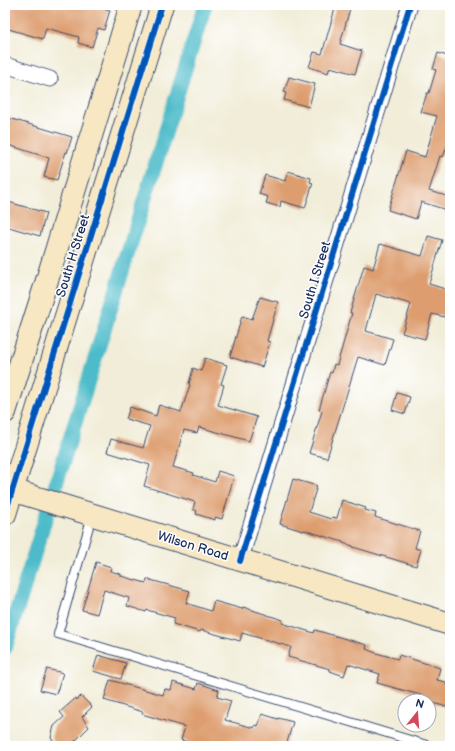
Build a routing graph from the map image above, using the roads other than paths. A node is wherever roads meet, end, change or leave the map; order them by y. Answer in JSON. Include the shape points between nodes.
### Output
{"nodes":[{"id":1,"x":131,"y":5,"type":"edge"},
{"id":2,"x":162,"y":5,"type":"edge"},
{"id":3,"x":410,"y":5,"type":"edge"},
{"id":4,"x":5,"y":65,"type":"edge"},
{"id":5,"x":50,"y":79,"type":"dead end"},
{"id":6,"x":5,"y":412,"type":"edge"},
{"id":7,"x":9,"y":489,"type":"edge"},
{"id":8,"x":5,"y":514,"type":"edge"},
{"id":9,"x":92,"y":516,"type":"junction"},
{"id":10,"x":240,"y":560,"type":"junction"},
{"id":11,"x":450,"y":624,"type":"edge"},
{"id":12,"x":430,"y":746,"type":"edge"}],
"edges":[{"from":1,"to":6,"type":"street","name":"South H Street","via":[[48,277],[14,373]]},
{"from":2,"to":7,"type":"street","name":"South H Street"},
{"from":3,"to":10,"type":"street","name":"South I Street"},
{"from":4,"to":5,"type":"street"},
{"from":7,"to":8,"type":"street","name":"South H Street"},
{"from":7,"to":9,"type":"street","name":"Wilson Road"},
{"from":9,"to":10,"type":"street","name":"Wilson Road"},
{"from":9,"to":12,"type":"lane","via":[[58,634]]},
{"from":10,"to":11,"type":"street","name":"Wilson Road"}]}
